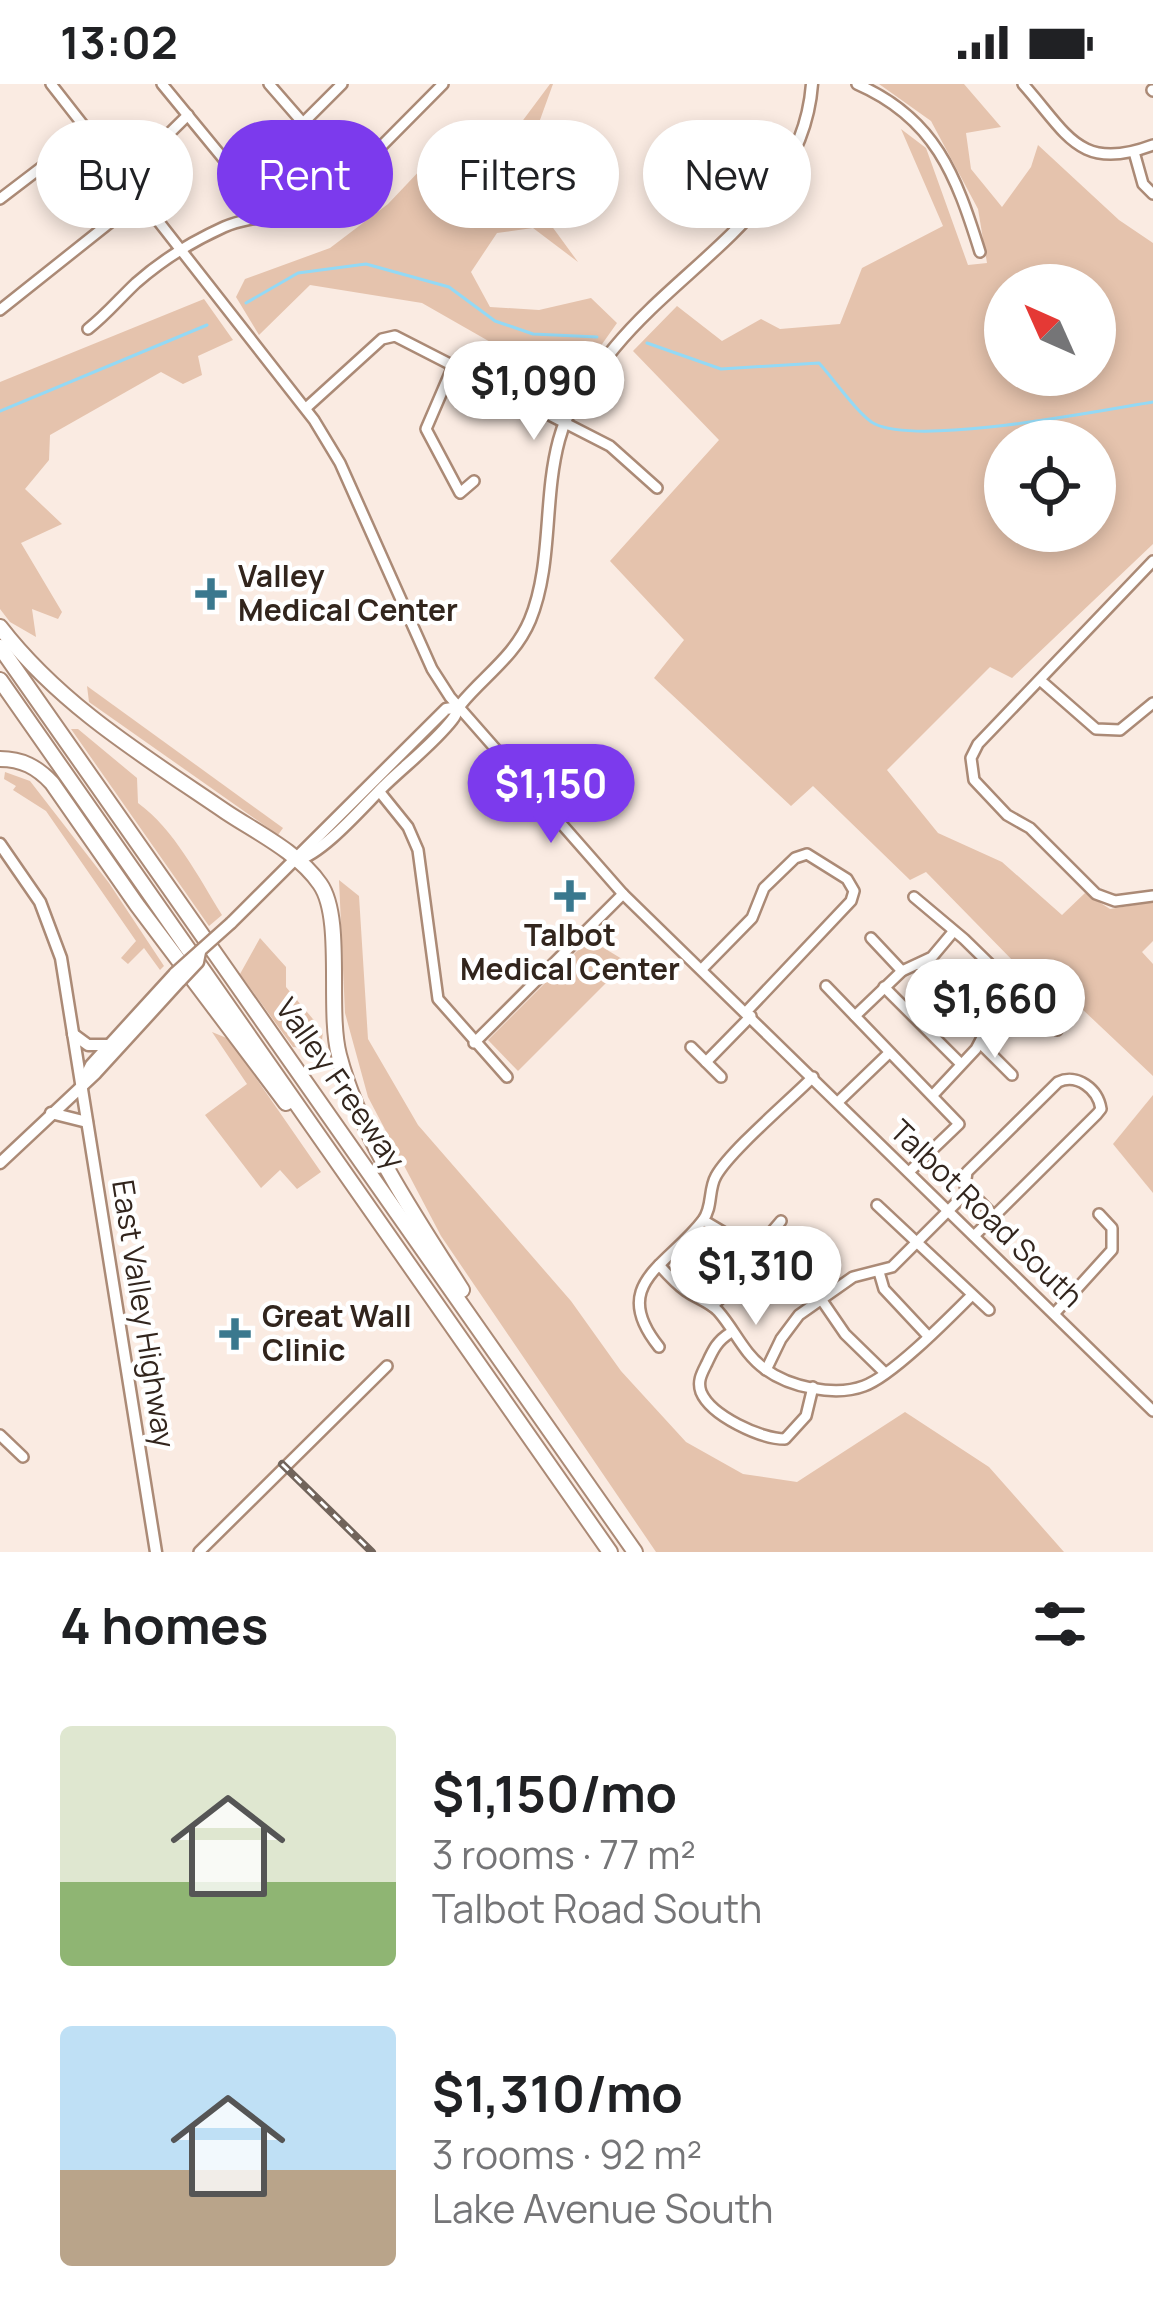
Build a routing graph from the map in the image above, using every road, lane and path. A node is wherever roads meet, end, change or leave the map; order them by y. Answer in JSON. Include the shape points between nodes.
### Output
{"nodes":[{"id":1,"x":51,"y":84,"type":"edge"},
{"id":2,"x":162,"y":84,"type":"edge"},
{"id":3,"x":269,"y":84,"type":"edge"},
{"id":4,"x":342,"y":84,"type":"edge"},
{"id":5,"x":443,"y":84,"type":"edge"},
{"id":6,"x":812,"y":84,"type":"edge"},
{"id":7,"x":857,"y":84,"type":"edge"},
{"id":8,"x":1022,"y":84,"type":"edge"},
{"id":9,"x":188,"y":116,"type":"junction"},
{"id":10,"x":80,"y":120,"type":"edge"},
{"id":11,"x":184,"y":120,"type":"edge"},
{"id":12,"x":300,"y":120,"type":"edge"},
{"id":13,"x":306,"y":120,"type":"edge"},
{"id":14,"x":393,"y":135,"type":"edge"},
{"id":15,"x":1153,"y":145,"type":"edge"},
{"id":16,"x":217,"y":151,"type":"edge"},
{"id":17,"x":1134,"y":152,"type":"junction"},
{"id":18,"x":36,"y":171,"type":"edge"},
{"id":19,"x":1153,"y":194,"type":"edge"},
{"id":20,"x":0,"y":199,"type":"edge"},
{"id":21,"x":103,"y":228,"type":"edge"},
{"id":22,"x":165,"y":228,"type":"edge"},
{"id":23,"x":222,"y":228,"type":"edge"},
{"id":24,"x":182,"y":250,"type":"junction"},
{"id":25,"x":980,"y":252,"type":"dead end"},
{"id":26,"x":0,"y":310,"type":"edge"},
{"id":27,"x":88,"y":329,"type":"dead end"},
{"id":28,"x":454,"y":364,"type":"junction"},
{"id":29,"x":306,"y":408,"type":"junction"},
{"id":30,"x":566,"y":420,"type":"junction"},
{"id":31,"x":474,"y":481,"type":"dead end"},
{"id":32,"x":657,"y":488,"type":"dead end"},
{"id":33,"x":1153,"y":561,"type":"edge"},
{"id":34,"x":0,"y":627,"type":"edge"},
{"id":35,"x":0,"y":647,"type":"edge"},
{"id":36,"x":0,"y":658,"type":"edge"},
{"id":37,"x":0,"y":680,"type":"edge"},
{"id":38,"x":1040,"y":680,"type":"junction"},
{"id":39,"x":1153,"y":703,"type":"edge"},
{"id":40,"x":458,"y":707,"type":"junction"},
{"id":41,"x":0,"y":759,"type":"edge"},
{"id":42,"x":380,"y":790,"type":"junction"},
{"id":43,"x":333,"y":835,"type":"junction"},
{"id":44,"x":0,"y":844,"type":"edge"},
{"id":45,"x":297,"y":860,"type":"junction"},
{"id":46,"x":319,"y":882,"type":"junction"},
{"id":47,"x":623,"y":894,"type":"junction"},
{"id":48,"x":1153,"y":896,"type":"edge"},
{"id":49,"x":914,"y":897,"type":"dead end"},
{"id":50,"x":953,"y":932,"type":"junction"},
{"id":51,"x":871,"y":938,"type":"dead end"},
{"id":52,"x":919,"y":964,"type":"junction"},
{"id":53,"x":702,"y":969,"type":"junction"},
{"id":54,"x":902,"y":971,"type":"junction"},
{"id":55,"x":178,"y":977,"type":"junction"},
{"id":56,"x":826,"y":986,"type":"dead end"},
{"id":57,"x":884,"y":987,"type":"junction"},
{"id":58,"x":1017,"y":989,"type":"junction"},
{"id":59,"x":748,"y":1014,"type":"junction"},
{"id":60,"x":855,"y":1016,"type":"junction"},
{"id":61,"x":1057,"y":1030,"type":"dead end"},
{"id":62,"x":986,"y":1031,"type":"junction"},
{"id":63,"x":73,"y":1034,"type":"junction"},
{"id":64,"x":474,"y":1043,"type":"junction"},
{"id":65,"x":980,"y":1043,"type":"junction"},
{"id":66,"x":112,"y":1044,"type":"junction"},
{"id":67,"x":692,"y":1047,"type":"dead end"},
{"id":68,"x":889,"y":1053,"type":"junction"},
{"id":69,"x":706,"y":1062,"type":"junction"},
{"id":70,"x":962,"y":1064,"type":"junction"},
{"id":71,"x":1012,"y":1075,"type":"dead end"},
{"id":72,"x":507,"y":1077,"type":"dead end"},
{"id":73,"x":722,"y":1077,"type":"dead end"},
{"id":74,"x":813,"y":1078,"type":"junction"},
{"id":75,"x":81,"y":1084,"type":"junction"},
{"id":76,"x":933,"y":1095,"type":"junction"},
{"id":77,"x":838,"y":1102,"type":"junction"},
{"id":78,"x":51,"y":1113,"type":"junction"},
{"id":79,"x":87,"y":1122,"type":"junction"},
{"id":80,"x":0,"y":1163,"type":"edge"},
{"id":81,"x":910,"y":1172,"type":"junction"},
{"id":82,"x":968,"y":1191,"type":"junction"},
{"id":83,"x":364,"y":1199,"type":"junction"},
{"id":84,"x":878,"y":1205,"type":"dead end"},
{"id":85,"x":949,"y":1210,"type":"junction"},
{"id":86,"x":1099,"y":1214,"type":"dead end"},
{"id":87,"x":994,"y":1216,"type":"junction"},
{"id":88,"x":703,"y":1220,"type":"junction"},
{"id":89,"x":781,"y":1221,"type":"dead end"},
{"id":90,"x":974,"y":1236,"type":"junction"},
{"id":91,"x":917,"y":1242,"type":"junction"},
{"id":92,"x":755,"y":1251,"type":"junction"},
{"id":93,"x":658,"y":1265,"type":"junction"},
{"id":94,"x":879,"y":1272,"type":"junction"},
{"id":95,"x":971,"y":1296,"type":"junction"},
{"id":96,"x":821,"y":1299,"type":"junction"},
{"id":97,"x":712,"y":1306,"type":"junction"},
{"id":98,"x":989,"y":1310,"type":"dead end"},
{"id":99,"x":1054,"y":1314,"type":"junction"},
{"id":100,"x":730,"y":1333,"type":"junction"},
{"id":101,"x":928,"y":1336,"type":"junction"},
{"id":102,"x":659,"y":1347,"type":"dead end"},
{"id":103,"x":387,"y":1366,"type":"dead end"},
{"id":104,"x":766,"y":1370,"type":"junction"},
{"id":105,"x":885,"y":1373,"type":"junction"},
{"id":106,"x":513,"y":1377,"type":"junction"},
{"id":107,"x":813,"y":1387,"type":"junction"},
{"id":108,"x":1153,"y":1411,"type":"edge"},
{"id":109,"x":0,"y":1435,"type":"edge"},
{"id":110,"x":23,"y":1457,"type":"dead end"},
{"id":111,"x":156,"y":1552,"type":"edge"},
{"id":112,"x":199,"y":1552,"type":"edge"},
{"id":113,"x":610,"y":1552,"type":"edge"},
{"id":114,"x":632,"y":1552,"type":"edge"}],
"edges":[{"from":1,"to":10,"type":"street","name":"Talbot Road South"},
{"from":2,"to":9,"type":"street"},
{"from":3,"to":12,"type":"street"},
{"from":4,"to":13,"type":"street"},
{"from":5,"to":14,"type":"street"},
{"from":6,"to":30,"type":"main road","via":[[802,140],[778,184],[627,334]]},
{"from":7,"to":25,"type":"street","via":[[895,104],[933,140]]},
{"from":8,"to":17,"type":"street","via":[[1072,142],[1094,154]]},
{"from":9,"to":11,"type":"street"},
{"from":9,"to":16,"type":"street"},
{"from":15,"to":17,"type":"street"},
{"from":17,"to":19,"type":"street"},
{"from":18,"to":20,"type":"street"},
{"from":21,"to":26,"type":"street"},
{"from":22,"to":24,"type":"street","name":"Talbot Road South"},
{"from":23,"to":24,"type":"street"},
{"from":24,"to":27,"type":"street"},
{"from":24,"to":29,"type":"street","name":"Talbot Road South"},
{"from":28,"to":29,"type":"street","via":[[391,336]]},
{"from":28,"to":30,"type":"street"},
{"from":28,"to":31,"type":"street","via":[[426,429],[460,493]]},
{"from":29,"to":40,"type":"street","name":"Talbot Road South"},
{"from":30,"to":32,"type":"street","via":[[622,454]]},
{"from":30,"to":40,"type":"main road","via":[[528,626]]},
{"from":33,"to":38,"type":"street"},
{"from":34,"to":45,"type":"highway","via":[[80,712]]},
{"from":35,"to":106,"type":"highway","name":"Valley Freeway"},
{"from":36,"to":114,"type":"highway"},
{"from":37,"to":83,"type":"highway","name":"Valley Freeway"},
{"from":38,"to":39,"type":"street","via":[[1104,731],[1120,730]]},
{"from":38,"to":48,"type":"street","via":[[978,744],[974,780],[1096,894],[1115,901]]},
{"from":40,"to":42,"type":"main road"},
{"from":40,"to":45,"type":"main road","via":[[446,710]]},
{"from":40,"to":47,"type":"street","name":"Talbot Road South"},
{"from":41,"to":83,"type":"highway","via":[[23,761],[52,783],[353,1195]]},
{"from":42,"to":43,"type":"main road"},
{"from":42,"to":64,"type":"street","via":[[418,850],[435,991]]},
{"from":43,"to":45,"type":"main road"},
{"from":43,"to":46,"type":"main road","via":[[318,860]]},
{"from":44,"to":63,"type":"main road","name":"East Valley Highway","via":[[47,917]]},
{"from":45,"to":46,"type":"highway"},
{"from":45,"to":55,"type":"main road","bridge":true},
{"from":46,"to":106,"type":"highway","via":[[330,911],[338,1053],[354,1099]]},
{"from":47,"to":53,"type":"street","name":"Talbot Road South"},
{"from":47,"to":64,"type":"street"},
{"from":49,"to":50,"type":"street"},
{"from":50,"to":52,"type":"street"},
{"from":50,"to":58,"type":"street"},
{"from":51,"to":54,"type":"street"},
{"from":52,"to":54,"type":"street"},
{"from":52,"to":62,"type":"street"},
{"from":53,"to":59,"type":"street","name":"Talbot Road South"},
{"from":53,"to":59,"type":"street","via":[[752,918],[764,888],[802,855],[852,885],[851,901]]},
{"from":54,"to":57,"type":"street"},
{"from":55,"to":66,"type":"main road"},
{"from":55,"to":75,"type":"main road"},
{"from":56,"to":60,"type":"street"},
{"from":57,"to":60,"type":"street"},
{"from":57,"to":70,"type":"street"},
{"from":58,"to":61,"type":"street"},
{"from":58,"to":62,"type":"street"},
{"from":59,"to":69,"type":"street"},
{"from":59,"to":74,"type":"street","name":"Talbot Road South"},
{"from":60,"to":68,"type":"street"},
{"from":62,"to":65,"type":"street"},
{"from":63,"to":66,"type":"main road","via":[[88,1045]]},
{"from":63,"to":75,"type":"main road","name":"East Valley Highway"},
{"from":64,"to":72,"type":"street"},
{"from":65,"to":70,"type":"street"},
{"from":65,"to":71,"type":"street"},
{"from":66,"to":75,"type":"main road"},
{"from":67,"to":69,"type":"street"},
{"from":68,"to":76,"type":"street"},
{"from":68,"to":77,"type":"street"},
{"from":69,"to":73,"type":"street"},
{"from":70,"to":76,"type":"street"},
{"from":74,"to":77,"type":"street","name":"Talbot Road South"},
{"from":74,"to":88,"type":"street","via":[[718,1172]]},
{"from":75,"to":78,"type":"main road"},
{"from":75,"to":79,"type":"main road","name":"East Valley Highway"},
{"from":76,"to":81,"type":"street","via":[[959,1124]]},
{"from":77,"to":81,"type":"street","name":"Talbot Road South"},
{"from":78,"to":79,"type":"main road"},
{"from":78,"to":80,"type":"main road"},
{"from":79,"to":111,"type":"main road","name":"East Valley Highway"},
{"from":81,"to":85,"type":"street","name":"Talbot Road South"},
{"from":82,"to":85,"type":"street"},
{"from":82,"to":87,"type":"street"},
{"from":82,"to":87,"type":"street","via":[[967,1172],[1058,1082],[1080,1080],[1101,1103],[1097,1114]]},
{"from":83,"to":113,"type":"highway","name":"Valley Freeway"},
{"from":84,"to":91,"type":"street"},
{"from":85,"to":90,"type":"street","name":"Talbot Road South"},
{"from":85,"to":91,"type":"street"},
{"from":86,"to":99,"type":"street","via":[[1112,1228],[1112,1250]]},
{"from":87,"to":90,"type":"street"},
{"from":88,"to":92,"type":"street"},
{"from":88,"to":93,"type":"street"},
{"from":89,"to":92,"type":"street"},
{"from":90,"to":99,"type":"street","name":"Talbot Road South"},
{"from":91,"to":94,"type":"street"},
{"from":91,"to":95,"type":"street"},
{"from":92,"to":97,"type":"street","via":[[745,1277]]},
{"from":93,"to":97,"type":"street"},
{"from":93,"to":102,"type":"street","via":[[638,1305]]},
{"from":94,"to":96,"type":"street","via":[[853,1277]]},
{"from":94,"to":101,"type":"street","via":[[884,1289]]},
{"from":95,"to":98,"type":"street"},
{"from":95,"to":101,"type":"street"},
{"from":96,"to":104,"type":"street","via":[[786,1329]]},
{"from":96,"to":105,"type":"street"},
{"from":97,"to":100,"type":"street"},
{"from":99,"to":108,"type":"street","name":"Talbot Road South"},
{"from":100,"to":104,"type":"street"},
{"from":100,"to":107,"type":"street","via":[[715,1346],[700,1388],[717,1409],[763,1436],[785,1439],[806,1416]]},
{"from":101,"to":105,"type":"street"},
{"from":103,"to":112,"type":"street"},
{"from":104,"to":107,"type":"street"},
{"from":105,"to":107,"type":"street","via":[[863,1387]]},
{"from":106,"to":114,"type":"highway","name":"Valley Freeway"},
{"from":109,"to":110,"type":"street"}]}
